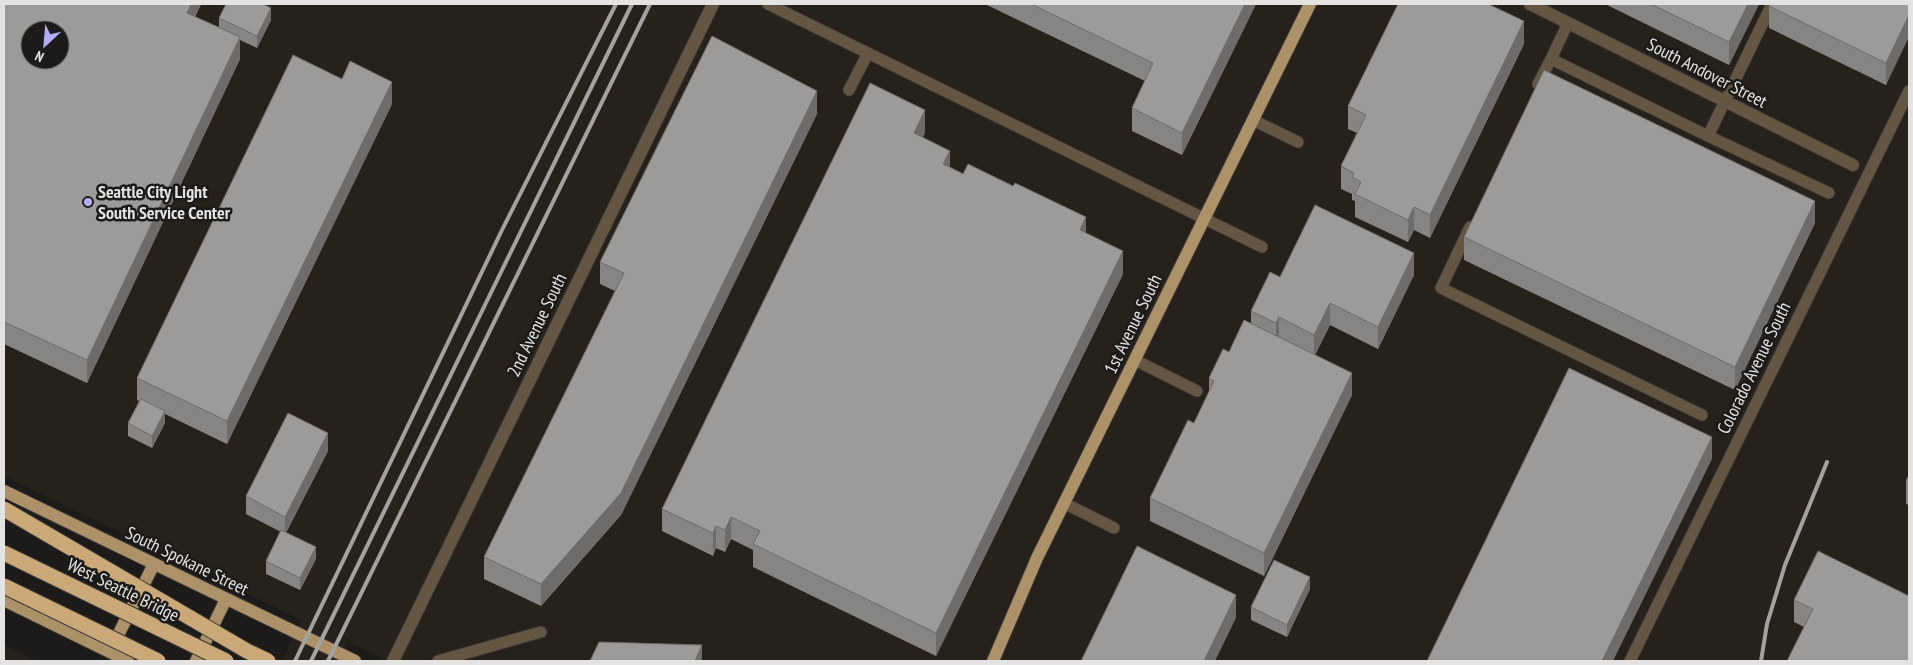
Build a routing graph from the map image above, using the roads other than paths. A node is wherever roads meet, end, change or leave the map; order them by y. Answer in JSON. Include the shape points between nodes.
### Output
{"nodes":[{"id":1,"x":713,"y":4,"type":"edge"},
{"id":2,"x":768,"y":4,"type":"edge"},
{"id":3,"x":1310,"y":4,"type":"edge"},
{"id":4,"x":1530,"y":4,"type":"edge"},
{"id":5,"x":1772,"y":4,"type":"edge"},
{"id":6,"x":1568,"y":23,"type":"junction"},
{"id":7,"x":868,"y":53,"type":"junction"},
{"id":8,"x":1550,"y":59,"type":"junction"},
{"id":9,"x":849,"y":90,"type":"dead end"},
{"id":10,"x":1909,"y":90,"type":"edge"},
{"id":11,"x":1534,"y":94,"type":"edge"},
{"id":12,"x":1725,"y":101,"type":"junction"},
{"id":13,"x":1253,"y":120,"type":"junction"},
{"id":14,"x":1708,"y":136,"type":"junction"},
{"id":15,"x":1298,"y":142,"type":"dead end"},
{"id":16,"x":1853,"y":165,"type":"joint"},
{"id":17,"x":1869,"y":173,"type":"junction"},
{"id":18,"x":1829,"y":193,"type":"dead end"},
{"id":19,"x":1475,"y":217,"type":"edge"},
{"id":20,"x":1205,"y":218,"type":"junction"},
{"id":21,"x":1262,"y":247,"type":"dead end"},
{"id":22,"x":1135,"y":360,"type":"junction"},
{"id":23,"x":1197,"y":391,"type":"dead end"},
{"id":24,"x":1702,"y":415,"type":"dead end"},
{"id":25,"x":4,"y":491,"type":"edge"},
{"id":26,"x":1064,"y":504,"type":"junction"},
{"id":27,"x":4,"y":509,"type":"edge"},
{"id":28,"x":1114,"y":528,"type":"dead end"},
{"id":29,"x":4,"y":553,"type":"edge"},
{"id":30,"x":154,"y":564,"type":"junction"},
{"id":31,"x":4,"y":586,"type":"edge"},
{"id":32,"x":226,"y":599,"type":"junction"},
{"id":33,"x":4,"y":600,"type":"edge"},
{"id":34,"x":541,"y":632,"type":"dead end"},
{"id":35,"x":107,"y":657,"type":"edge"},
{"id":36,"x":128,"y":661,"type":"edge"},
{"id":37,"x":158,"y":661,"type":"edge"},
{"id":38,"x":196,"y":661,"type":"edge"},
{"id":39,"x":226,"y":661,"type":"edge"},
{"id":40,"x":268,"y":661,"type":"edge"},
{"id":41,"x":355,"y":661,"type":"edge"},
{"id":42,"x":393,"y":661,"type":"edge"},
{"id":43,"x":438,"y":661,"type":"edge"},
{"id":44,"x":993,"y":661,"type":"edge"},
{"id":45,"x":1630,"y":661,"type":"edge"}],
"edges":[{"from":1,"to":42,"type":"street","name":"2nd Avenue South"},
{"from":2,"to":7,"type":"lane"},
{"from":3,"to":13,"type":"main road","name":"1st Avenue South"},
{"from":4,"to":6,"type":"street","name":"South Andover Street"},
{"from":5,"to":12,"type":"lane"},
{"from":6,"to":8,"type":"lane"},
{"from":6,"to":12,"type":"street","name":"South Andover Street"},
{"from":7,"to":9,"type":"lane"},
{"from":7,"to":20,"type":"lane"},
{"from":8,"to":11,"type":"lane"},
{"from":8,"to":14,"type":"lane"},
{"from":10,"to":17,"type":"lane","name":"Colorado Avenue South"},
{"from":12,"to":14,"type":"lane"},
{"from":12,"to":16,"type":"street","name":"South Andover Street"},
{"from":13,"to":15,"type":"lane"},
{"from":13,"to":20,"type":"main road","name":"1st Avenue South"},
{"from":14,"to":18,"type":"lane"},
{"from":16,"to":17,"type":"lane","name":"South Andover Street"},
{"from":17,"to":45,"type":"lane","name":"Colorado Avenue South"},
{"from":19,"to":24,"type":"lane","via":[[1441,288]]},
{"from":20,"to":21,"type":"lane"},
{"from":20,"to":22,"type":"main road","name":"1st Avenue South"},
{"from":22,"to":23,"type":"lane"},
{"from":22,"to":26,"type":"main road","name":"1st Avenue South"},
{"from":25,"to":30,"type":"main road","name":"South Spokane Street"},
{"from":26,"to":28,"type":"lane"},
{"from":26,"to":44,"type":"main road","name":"1st Avenue South"},
{"from":27,"to":40,"type":"highway","bridge":true},
{"from":29,"to":39,"type":"highway","name":"West Seattle Bridge","bridge":true},
{"from":30,"to":32,"type":"main road","name":"South Spokane Street"},
{"from":30,"to":35,"type":"main road"},
{"from":31,"to":37,"type":"highway","bridge":true},
{"from":32,"to":38,"type":"main road"},
{"from":32,"to":41,"type":"main road","name":"South Spokane Street"},
{"from":33,"to":35,"type":"main road"},
{"from":34,"to":43,"type":"lane"},
{"from":35,"to":36,"type":"main road"}]}
